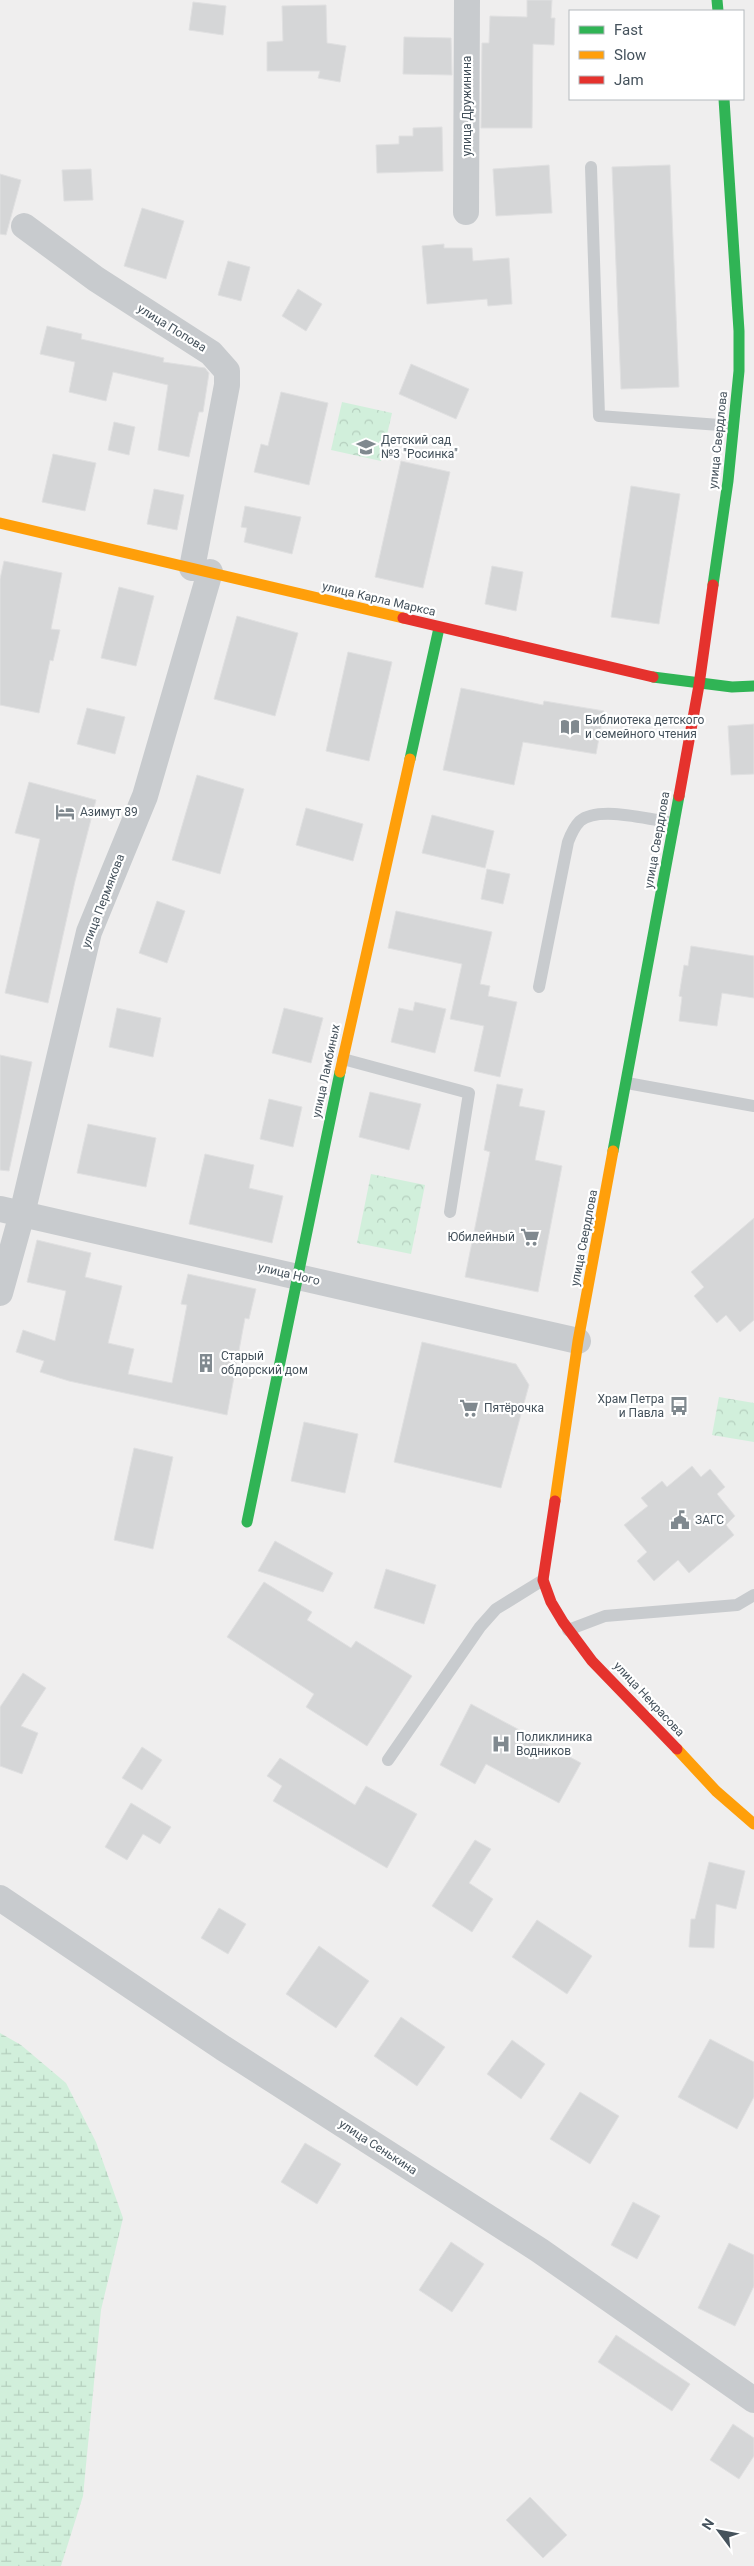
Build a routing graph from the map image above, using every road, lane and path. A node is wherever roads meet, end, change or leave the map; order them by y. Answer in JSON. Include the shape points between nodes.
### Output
{"nodes":[{"id":1,"x":468,"y":0,"type":"edge"},
{"id":2,"x":724,"y":100,"type":"edge"},
{"id":3,"x":591,"y":167,"type":"dead end"},
{"id":4,"x":466,"y":212,"type":"dead end"},
{"id":5,"x":24,"y":226,"type":"dead end"},
{"id":6,"x":739,"y":371,"type":"junction"},
{"id":7,"x":754,"y":371,"type":"edge"},
{"id":8,"x":733,"y":426,"type":"junction"},
{"id":9,"x":0,"y":523,"type":"edge"},
{"id":10,"x":201,"y":570,"type":"junction"},
{"id":11,"x":438,"y":628,"type":"junction"},
{"id":12,"x":699,"y":685,"type":"junction"},
{"id":13,"x":754,"y":686,"type":"edge"},
{"id":14,"x":674,"y":823,"type":"junction"},
{"id":15,"x":538,"y":987,"type":"dead end"},
{"id":16,"x":343,"y":1059,"type":"junction"},
{"id":17,"x":626,"y":1083,"type":"junction"},
{"id":18,"x":754,"y":1106,"type":"edge"},
{"id":19,"x":11,"y":1211,"type":"edge"},
{"id":20,"x":450,"y":1212,"type":"dead end"},
{"id":21,"x":298,"y":1276,"type":"junction"},
{"id":22,"x":0,"y":1293,"type":"edge"},
{"id":23,"x":578,"y":1341,"type":"junction"},
{"id":24,"x":247,"y":1522,"type":"dead end"},
{"id":25,"x":542,"y":1580,"type":"junction"},
{"id":26,"x":754,"y":1595,"type":"edge"},
{"id":27,"x":568,"y":1630,"type":"junction"},
{"id":28,"x":388,"y":1760,"type":"dead end"},
{"id":29,"x":754,"y":1824,"type":"edge"},
{"id":30,"x":0,"y":1898,"type":"edge"},
{"id":31,"x":754,"y":2400,"type":"edge"}],
"edges":[{"from":1,"to":4,"type":"street","name":"улица Дружинина"},
{"from":2,"to":6,"type":"street","name":"улица Свердлова"},
{"from":3,"to":8,"type":"lane","via":[[599,416]]},
{"from":5,"to":10,"type":"street","name":"улица Попова","via":[[96,279],[211,352],[227,371]]},
{"from":6,"to":7,"type":"lane"},
{"from":6,"to":8,"type":"street","name":"улица Свердлова"},
{"from":8,"to":12,"type":"street","name":"улица Свердлова"},
{"from":9,"to":10,"type":"street","name":"улица Карла Маркса"},
{"from":10,"to":11,"type":"street","name":"улица Карла Маркса"},
{"from":10,"to":19,"type":"street","name":"улица Пермякова","via":[[145,796],[89,932]]},
{"from":11,"to":12,"type":"street","name":"улица Карла Маркса"},
{"from":11,"to":16,"type":"street","name":"улица Ламбиных"},
{"from":12,"to":13,"type":"street","name":"улица Карла Маркса"},
{"from":12,"to":14,"type":"street","name":"улица Свердлова"},
{"from":14,"to":15,"type":"lane","via":[[609,814],[582,820],[573,830]]},
{"from":14,"to":17,"type":"street","name":"улица Свердлова"},
{"from":16,"to":20,"type":"lane","via":[[469,1093]]},
{"from":16,"to":21,"type":"street","name":"улица Ламбиных"},
{"from":17,"to":18,"type":"lane"},
{"from":17,"to":23,"type":"street","name":"улица Свердлова"},
{"from":19,"to":21,"type":"street","name":"улица Ного"},
{"from":19,"to":22,"type":"street","name":"улица Пермякова"},
{"from":21,"to":23,"type":"street","name":"улица Ного"},
{"from":21,"to":24,"type":"street","name":"улица Ламбиных"},
{"from":23,"to":25,"type":"street","name":"улица Свердлова"},
{"from":25,"to":27,"type":"street","name":"улица Некрасова","via":[[550,1602]]},
{"from":25,"to":28,"type":"lane","via":[[496,1610],[480,1627]]},
{"from":26,"to":27,"type":"lane","via":[[737,1605],[606,1616]]},
{"from":27,"to":29,"type":"street","name":"улица Некрасова","via":[[715,1789]]},
{"from":30,"to":31,"type":"street","name":"улица Сенькина","via":[[223,2048],[539,2250]]}]}
